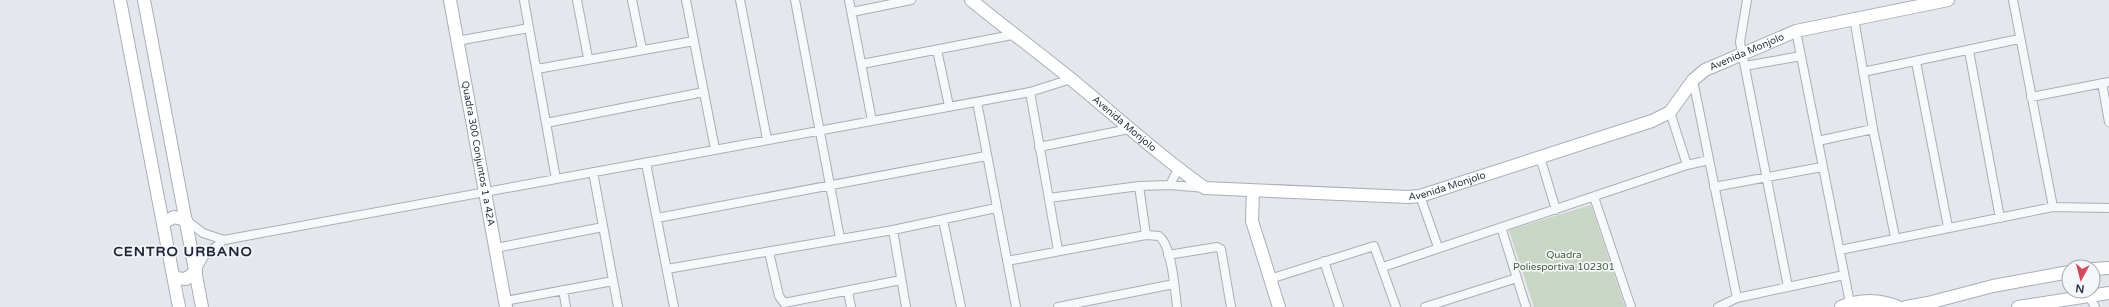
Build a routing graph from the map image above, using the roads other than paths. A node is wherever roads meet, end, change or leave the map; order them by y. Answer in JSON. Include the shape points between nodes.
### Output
{"nodes":[{"id":1,"x":120,"y":0,"type":"edge"},
{"id":2,"x":144,"y":0,"type":"edge"},
{"id":3,"x":450,"y":0,"type":"edge"},
{"id":4,"x":524,"y":0,"type":"edge"},
{"id":5,"x":577,"y":0,"type":"edge"},
{"id":6,"x":632,"y":0,"type":"edge"},
{"id":7,"x":686,"y":0,"type":"edge"},
{"id":8,"x":740,"y":0,"type":"edge"},
{"id":9,"x":795,"y":0,"type":"edge"},
{"id":10,"x":849,"y":0,"type":"edge"},
{"id":11,"x":911,"y":0,"type":"edge"},
{"id":12,"x":971,"y":0,"type":"edge"},
{"id":13,"x":1747,"y":0,"type":"edge"},
{"id":14,"x":1948,"y":0,"type":"edge"},
{"id":15,"x":2013,"y":0,"type":"edge"},
{"id":16,"x":852,"y":12,"type":"junction"},
{"id":17,"x":1854,"y":18,"type":"junction"},
{"id":18,"x":529,"y":28,"type":"junction"},
{"id":19,"x":1796,"y":31,"type":"junction"},
{"id":20,"x":1012,"y":34,"type":"junction"},
{"id":21,"x":2020,"y":40,"type":"junction"},
{"id":22,"x":457,"y":41,"type":"junction"},
{"id":23,"x":694,"y":41,"type":"junction"},
{"id":24,"x":642,"y":49,"type":"junction"},
{"id":25,"x":937,"y":50,"type":"junction"},
{"id":26,"x":1969,"y":51,"type":"junction"},
{"id":27,"x":1742,"y":54,"type":"junction"},
{"id":28,"x":1801,"y":56,"type":"junction"},
{"id":29,"x":588,"y":58,"type":"junction"},
{"id":30,"x":1916,"y":62,"type":"junction"},
{"id":31,"x":862,"y":64,"type":"junction"},
{"id":32,"x":1745,"y":66,"type":"junction"},
{"id":33,"x":537,"y":69,"type":"junction"},
{"id":34,"x":1863,"y":72,"type":"junction"},
{"id":35,"x":1071,"y":79,"type":"junction"},
{"id":36,"x":1693,"y":80,"type":"junction"},
{"id":37,"x":2105,"y":83,"type":"edge"},
{"id":38,"x":704,"y":92,"type":"junction"},
{"id":39,"x":1030,"y":92,"type":"junction"},
{"id":40,"x":2031,"y":97,"type":"junction"},
{"id":41,"x":978,"y":102,"type":"junction"},
{"id":42,"x":949,"y":106,"type":"junction"},
{"id":43,"x":1670,"y":112,"type":"junction"},
{"id":44,"x":872,"y":121,"type":"junction"},
{"id":45,"x":2109,"y":122,"type":"edge"},
{"id":46,"x":546,"y":123,"type":"junction"},
{"id":47,"x":1873,"y":129,"type":"junction"},
{"id":48,"x":820,"y":130,"type":"junction"},
{"id":49,"x":1129,"y":130,"type":"junction"},
{"id":50,"x":767,"y":139,"type":"junction"},
{"id":51,"x":1818,"y":141,"type":"junction"},
{"id":52,"x":1039,"y":148,"type":"junction"},
{"id":53,"x":715,"y":149,"type":"junction"},
{"id":54,"x":986,"y":156,"type":"junction"},
{"id":55,"x":1540,"y":157,"type":"junction"},
{"id":56,"x":1708,"y":160,"type":"junction"},
{"id":57,"x":646,"y":163,"type":"junction"},
{"id":58,"x":1687,"y":165,"type":"junction"},
{"id":59,"x":1822,"y":167,"type":"junction"},
{"id":60,"x":1178,"y":169,"type":"junction"},
{"id":61,"x":594,"y":172,"type":"junction"},
{"id":62,"x":1767,"y":177,"type":"junction"},
{"id":63,"x":556,"y":179,"type":"junction"},
{"id":64,"x":830,"y":185,"type":"junction"},
{"id":65,"x":1170,"y":185,"type":"junction"},
{"id":66,"x":1139,"y":186,"type":"junction"},
{"id":67,"x":1714,"y":187,"type":"junction"},
{"id":68,"x":1206,"y":188,"type":"junction"},
{"id":69,"x":1253,"y":191,"type":"junction"},
{"id":70,"x":485,"y":193,"type":"junction"},
{"id":71,"x":1420,"y":196,"type":"junction"},
{"id":72,"x":1049,"y":198,"type":"junction"},
{"id":73,"x":1594,"y":198,"type":"junction"},
{"id":74,"x":2053,"y":207,"type":"junction"},
{"id":75,"x":996,"y":208,"type":"junction"},
{"id":76,"x":2109,"y":208,"type":"edge"},
{"id":77,"x":1556,"y":210,"type":"junction"},
{"id":78,"x":657,"y":218,"type":"junction"},
{"id":79,"x":2000,"y":218,"type":"junction"},
{"id":80,"x":186,"y":220,"type":"junction"},
{"id":81,"x":943,"y":220,"type":"junction"},
{"id":82,"x":163,"y":223,"type":"junction"},
{"id":83,"x":603,"y":227,"type":"junction"},
{"id":84,"x":1501,"y":227,"type":"junction"},
{"id":85,"x":1948,"y":227,"type":"junction"},
{"id":86,"x":893,"y":230,"type":"junction"},
{"id":87,"x":1146,"y":235,"type":"junction"},
{"id":88,"x":1895,"y":237,"type":"junction"},
{"id":89,"x":840,"y":238,"type":"junction"},
{"id":90,"x":224,"y":240,"type":"junction"},
{"id":91,"x":1438,"y":247,"type":"junction"},
{"id":92,"x":496,"y":248,"type":"junction"},
{"id":93,"x":1058,"y":250,"type":"junction"},
{"id":94,"x":1840,"y":250,"type":"junction"},
{"id":95,"x":769,"y":252,"type":"junction"},
{"id":96,"x":1168,"y":255,"type":"junction"},
{"id":97,"x":1007,"y":261,"type":"junction"},
{"id":98,"x":1324,"y":261,"type":"junction"},
{"id":99,"x":1383,"y":267,"type":"junction"},
{"id":100,"x":667,"y":269,"type":"junction"},
{"id":101,"x":196,"y":271,"type":"junction"},
{"id":102,"x":2061,"y":273,"type":"edge"},
{"id":103,"x":1844,"y":275,"type":"junction"},
{"id":104,"x":174,"y":278,"type":"junction"},
{"id":105,"x":1517,"y":278,"type":"junction"},
{"id":106,"x":1270,"y":279,"type":"junction"},
{"id":107,"x":901,"y":280,"type":"junction"},
{"id":108,"x":613,"y":281,"type":"junction"},
{"id":109,"x":1174,"y":284,"type":"junction"},
{"id":110,"x":1788,"y":287,"type":"junction"},
{"id":111,"x":563,"y":290,"type":"junction"},
{"id":112,"x":848,"y":292,"type":"junction"},
{"id":113,"x":1737,"y":298,"type":"junction"},
{"id":114,"x":2097,"y":299,"type":"edge"},
{"id":115,"x":506,"y":304,"type":"edge"},
{"id":116,"x":795,"y":305,"type":"edge"},
{"id":117,"x":1846,"y":305,"type":"edge"},
{"id":118,"x":179,"y":307,"type":"edge"},
{"id":119,"x":202,"y":307,"type":"edge"},
{"id":120,"x":566,"y":307,"type":"edge"},
{"id":121,"x":618,"y":307,"type":"edge"},
{"id":122,"x":674,"y":307,"type":"edge"},
{"id":123,"x":851,"y":307,"type":"edge"},
{"id":124,"x":906,"y":307,"type":"edge"},
{"id":125,"x":961,"y":307,"type":"edge"},
{"id":126,"x":1016,"y":307,"type":"edge"},
{"id":127,"x":1058,"y":307,"type":"edge"},
{"id":128,"x":1178,"y":307,"type":"edge"},
{"id":129,"x":1231,"y":307,"type":"edge"},
{"id":130,"x":1279,"y":307,"type":"edge"},
{"id":131,"x":1339,"y":307,"type":"edge"},
{"id":132,"x":1396,"y":307,"type":"edge"},
{"id":133,"x":1425,"y":307,"type":"edge"},
{"id":134,"x":1526,"y":307,"type":"edge"},
{"id":135,"x":1631,"y":307,"type":"edge"},
{"id":136,"x":1718,"y":307,"type":"edge"},
{"id":137,"x":1898,"y":307,"type":"edge"},
{"id":138,"x":1906,"y":307,"type":"edge"},
{"id":139,"x":2018,"y":307,"type":"edge"}],
"edges":[{"from":1,"to":82,"type":"street"},
{"from":2,"to":80,"type":"street"},
{"from":3,"to":22,"type":"street","name":"Quadra 300 Conjuntos 1 a 42A"},
{"from":4,"to":18,"type":"street"},
{"from":5,"to":29,"type":"street"},
{"from":6,"to":24,"type":"street"},
{"from":7,"to":23,"type":"street"},
{"from":8,"to":50,"type":"street"},
{"from":9,"to":48,"type":"street"},
{"from":10,"to":16,"type":"street"},
{"from":11,"to":16,"type":"street"},
{"from":12,"to":20,"type":"street","name":"Avenida Monjolo"},
{"from":13,"to":27,"type":"street","via":[[1740,36]]},
{"from":14,"to":17,"type":"street","name":"Avenida Monjolo"},
{"from":15,"to":21,"type":"street"},
{"from":16,"to":31,"type":"street"},
{"from":17,"to":19,"type":"street","name":"Avenida Monjolo"},
{"from":17,"to":34,"type":"street"},
{"from":18,"to":22,"type":"street"},
{"from":18,"to":33,"type":"street"},
{"from":19,"to":27,"type":"street","name":"Avenida Monjolo"},
{"from":19,"to":28,"type":"street"},
{"from":20,"to":25,"type":"street"},
{"from":20,"to":35,"type":"street","name":"Avenida Monjolo"},
{"from":21,"to":26,"type":"street"},
{"from":21,"to":40,"type":"street"},
{"from":22,"to":70,"type":"street","name":"Quadra 300 Conjuntos 1 a 42A"},
{"from":23,"to":24,"type":"street"},
{"from":23,"to":38,"type":"street"},
{"from":24,"to":29,"type":"street"},
{"from":25,"to":31,"type":"street"},
{"from":25,"to":42,"type":"street"},
{"from":26,"to":30,"type":"street"},
{"from":26,"to":79,"type":"street"},
{"from":27,"to":32,"type":"street"},
{"from":27,"to":36,"type":"street","name":"Avenida Monjolo","via":[[1710,66]]},
{"from":28,"to":32,"type":"street"},
{"from":28,"to":51,"type":"street"},
{"from":29,"to":33,"type":"street"},
{"from":30,"to":34,"type":"street"},
{"from":30,"to":85,"type":"street"},
{"from":31,"to":44,"type":"street"},
{"from":32,"to":62,"type":"street"},
{"from":33,"to":46,"type":"street"},
{"from":34,"to":47,"type":"street"},
{"from":35,"to":39,"type":"street"},
{"from":35,"to":49,"type":"street","name":"Avenida Monjolo"},
{"from":36,"to":43,"type":"street","name":"Avenida Monjolo"},
{"from":36,"to":56,"type":"street"},
{"from":37,"to":40,"type":"street"},
{"from":37,"to":45,"type":"street"},
{"from":38,"to":46,"type":"street"},
{"from":38,"to":53,"type":"street"},
{"from":39,"to":41,"type":"street"},
{"from":39,"to":52,"type":"street"},
{"from":40,"to":74,"type":"street"},
{"from":41,"to":42,"type":"street"},
{"from":41,"to":54,"type":"street"},
{"from":42,"to":44,"type":"street"},
{"from":43,"to":55,"type":"street","name":"Avenida Monjolo","via":[[1652,121]]},
{"from":43,"to":58,"type":"street"},
{"from":44,"to":48,"type":"street"},
{"from":46,"to":63,"type":"street"},
{"from":47,"to":51,"type":"street"},
{"from":47,"to":88,"type":"street"},
{"from":48,"to":50,"type":"street"},
{"from":48,"to":64,"type":"street"},
{"from":49,"to":52,"type":"street"},
{"from":49,"to":60,"type":"street","name":"Avenida Monjolo"},
{"from":50,"to":53,"type":"street"},
{"from":51,"to":59,"type":"street"},
{"from":52,"to":72,"type":"street"},
{"from":53,"to":57,"type":"street"},
{"from":54,"to":64,"type":"street"},
{"from":54,"to":75,"type":"street"},
{"from":55,"to":71,"type":"street","name":"Avenida Monjolo"},
{"from":55,"to":77,"type":"street"},
{"from":56,"to":58,"type":"street"},
{"from":56,"to":67,"type":"street"},
{"from":57,"to":61,"type":"street"},
{"from":57,"to":78,"type":"street"},
{"from":58,"to":73,"type":"street"},
{"from":59,"to":62,"type":"street"},
{"from":59,"to":94,"type":"street"},
{"from":60,"to":65,"type":"street"},
{"from":60,"to":68,"type":"street","name":"Avenida Monjolo"},
{"from":61,"to":63,"type":"street"},
{"from":61,"to":83,"type":"street"},
{"from":62,"to":67,"type":"street"},
{"from":62,"to":110,"type":"street"},
{"from":63,"to":70,"type":"street"},
{"from":64,"to":78,"type":"street"},
{"from":64,"to":89,"type":"street"},
{"from":65,"to":66,"type":"street"},
{"from":65,"to":68,"type":"street"},
{"from":66,"to":72,"type":"street"},
{"from":66,"to":87,"type":"street"},
{"from":67,"to":113,"type":"street"},
{"from":68,"to":69,"type":"street","name":"Avenida Monjolo"},
{"from":69,"to":71,"type":"street","name":"Avenida Monjolo"},
{"from":69,"to":106,"type":"street","via":[[1252,221]]},
{"from":70,"to":90,"type":"street"},
{"from":70,"to":92,"type":"street","name":"Quadra 300 Conjuntos 1 a 42A"},
{"from":71,"to":91,"type":"street"},
{"from":72,"to":93,"type":"street"},
{"from":73,"to":77,"type":"street"},
{"from":73,"to":135,"type":"street"},
{"from":74,"to":76,"type":"street"},
{"from":74,"to":79,"type":"street"},
{"from":75,"to":81,"type":"street"},
{"from":75,"to":97,"type":"street"},
{"from":77,"to":84,"type":"street"},
{"from":78,"to":100,"type":"street"},
{"from":79,"to":85,"type":"street"},
{"from":80,"to":82,"type":"street","via":[[174,217]]},
{"from":80,"to":90,"type":"street","via":[[203,233]]},
{"from":80,"to":101,"type":"street"},
{"from":81,"to":86,"type":"street"},
{"from":81,"to":125,"type":"street"},
{"from":82,"to":104,"type":"street"},
{"from":83,"to":92,"type":"street"},
{"from":83,"to":108,"type":"street"},
{"from":84,"to":91,"type":"street"},
{"from":84,"to":105,"type":"street"},
{"from":85,"to":88,"type":"street"},
{"from":86,"to":89,"type":"street"},
{"from":86,"to":107,"type":"street"},
{"from":87,"to":93,"type":"street"},
{"from":87,"to":96,"type":"street","via":[[1161,238]]},
{"from":88,"to":94,"type":"street"},
{"from":89,"to":95,"type":"street"},
{"from":90,"to":101,"type":"street","via":[[204,256]]},
{"from":91,"to":99,"type":"street"},
{"from":92,"to":115,"type":"street","name":"Quadra 300 Conjuntos 1 a 42A"},
{"from":93,"to":97,"type":"street"},
{"from":94,"to":103,"type":"street"},
{"from":95,"to":100,"type":"street"},
{"from":95,"to":116,"type":"street","via":[[781,301]]},
{"from":96,"to":109,"type":"street"},
{"from":96,"to":129,"type":"street","via":[[1221,249]]},
{"from":97,"to":126,"type":"street"},
{"from":98,"to":99,"type":"street","via":[[1374,246]]},
{"from":98,"to":106,"type":"street"},
{"from":98,"to":131,"type":"street"},
{"from":99,"to":132,"type":"street"},
{"from":100,"to":122,"type":"street"},
{"from":101,"to":104,"type":"street","via":[[186,279]]},
{"from":101,"to":119,"type":"street"},
{"from":102,"to":138,"type":"street","via":[[1993,286],[1928,304]]},
{"from":103,"to":110,"type":"street"},
{"from":103,"to":117,"type":"street"},
{"from":104,"to":118,"type":"street"},
{"from":105,"to":133,"type":"street"},
{"from":105,"to":134,"type":"street"},
{"from":106,"to":130,"type":"street"},
{"from":107,"to":112,"type":"street"},
{"from":107,"to":124,"type":"street"},
{"from":108,"to":111,"type":"street"},
{"from":108,"to":121,"type":"street"},
{"from":109,"to":127,"type":"street"},
{"from":109,"to":128,"type":"street"},
{"from":110,"to":113,"type":"street"},
{"from":111,"to":115,"type":"street"},
{"from":111,"to":120,"type":"street"},
{"from":112,"to":116,"type":"street"},
{"from":112,"to":123,"type":"street"},
{"from":113,"to":136,"type":"street"},
{"from":114,"to":139,"type":"street"},
{"from":117,"to":137,"type":"street","via":[[1880,301]]}]}
